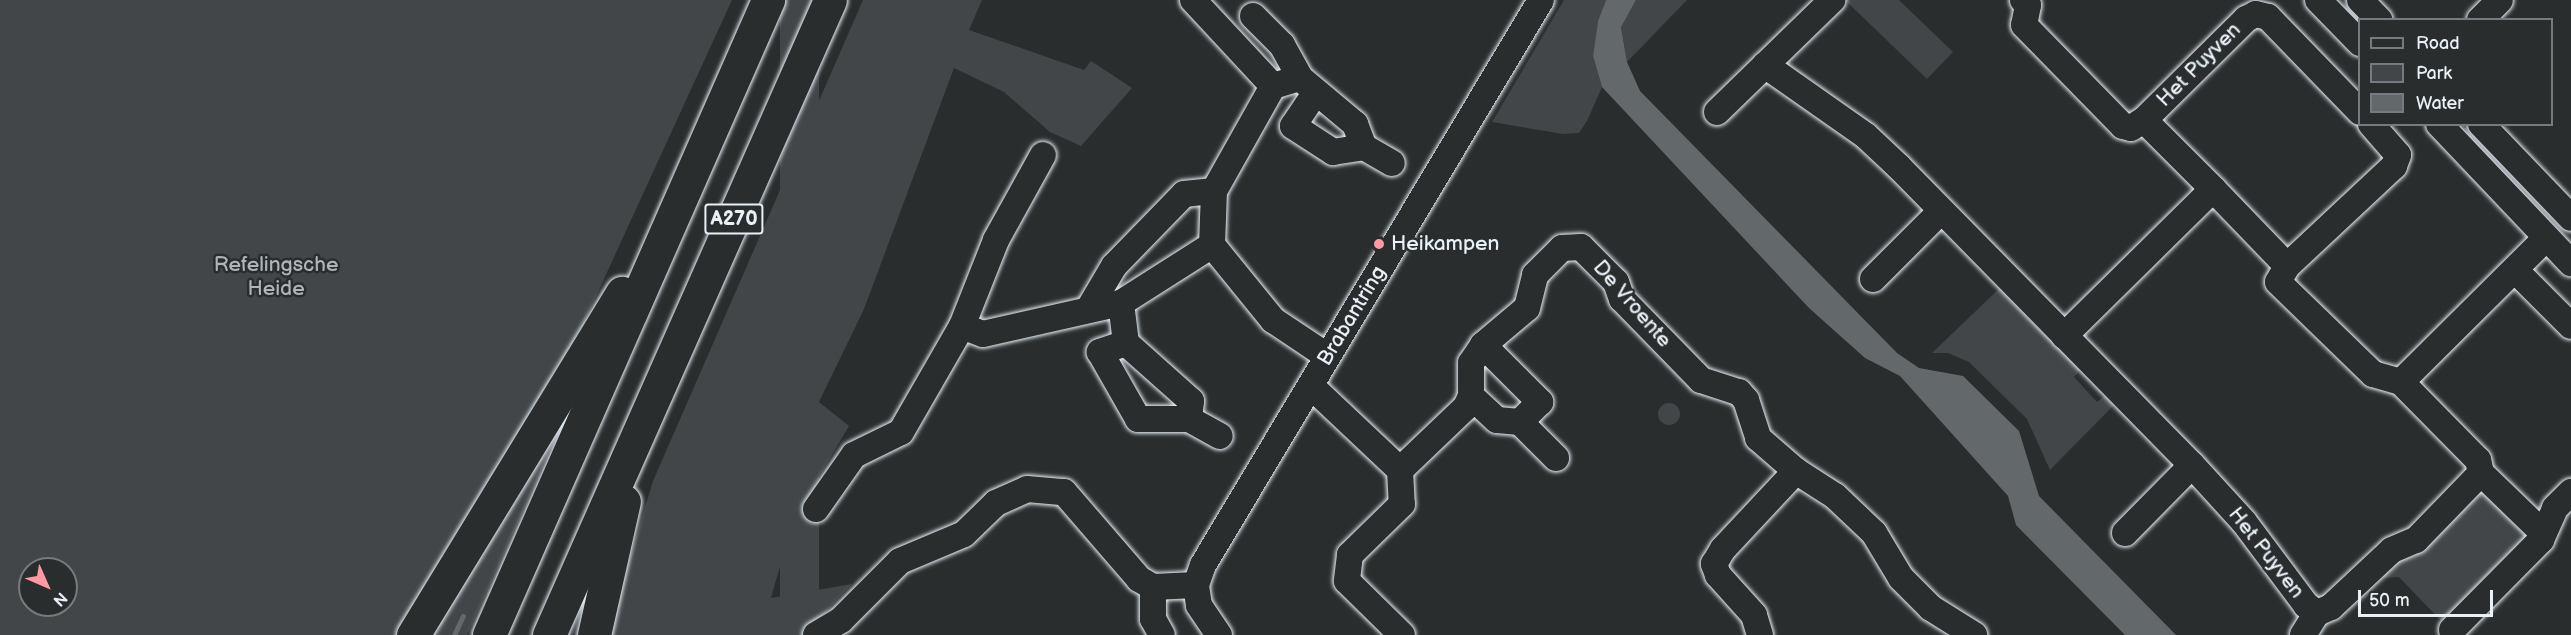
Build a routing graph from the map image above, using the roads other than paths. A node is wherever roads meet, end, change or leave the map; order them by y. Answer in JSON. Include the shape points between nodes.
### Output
{"nodes":[{"id":1,"x":768,"y":0,"type":"edge"},
{"id":2,"x":830,"y":0,"type":"edge"},
{"id":3,"x":1193,"y":0,"type":"edge"},
{"id":4,"x":1541,"y":0,"type":"edge"},
{"id":5,"x":1832,"y":0,"type":"edge"},
{"id":6,"x":2318,"y":0,"type":"edge"},
{"id":7,"x":2360,"y":0,"type":"edge"},
{"id":8,"x":2500,"y":0,"type":"edge"},
{"id":9,"x":2028,"y":2,"type":"edge"},
{"id":10,"x":1253,"y":16,"type":"dead end"},
{"id":11,"x":2377,"y":18,"type":"edge"},
{"id":12,"x":2482,"y":18,"type":"edge"},
{"id":13,"x":2358,"y":41,"type":"edge"},
{"id":14,"x":1765,"y":65,"type":"junction"},
{"id":15,"x":1308,"y":85,"type":"junction"},
{"id":16,"x":1273,"y":86,"type":"junction"},
{"id":17,"x":2358,"y":110,"type":"edge"},
{"id":18,"x":1718,"y":112,"type":"dead end"},
{"id":19,"x":2144,"y":120,"type":"junction"},
{"id":20,"x":2373,"y":126,"type":"edge"},
{"id":21,"x":2441,"y":126,"type":"edge"},
{"id":22,"x":2483,"y":126,"type":"edge"},
{"id":23,"x":1364,"y":147,"type":"junction"},
{"id":24,"x":1043,"y":155,"type":"dead end"},
{"id":25,"x":1392,"y":163,"type":"dead end"},
{"id":26,"x":2213,"y":189,"type":"junction"},
{"id":27,"x":1214,"y":191,"type":"junction"},
{"id":28,"x":682,"y":198,"type":"junction"},
{"id":29,"x":1941,"y":211,"type":"junction"},
{"id":30,"x":2571,"y":218,"type":"edge"},
{"id":31,"x":2547,"y":238,"type":"junction"},
{"id":32,"x":1212,"y":245,"type":"junction"},
{"id":33,"x":2571,"y":263,"type":"edge"},
{"id":34,"x":2287,"y":266,"type":"junction"},
{"id":35,"x":2515,"y":270,"type":"junction"},
{"id":36,"x":1873,"y":279,"type":"dead end"},
{"id":37,"x":1121,"y":303,"type":"junction"},
{"id":38,"x":1088,"y":310,"type":"junction"},
{"id":39,"x":962,"y":326,"type":"junction"},
{"id":40,"x":2571,"y":326,"type":"edge"},
{"id":41,"x":2064,"y":336,"type":"junction"},
{"id":42,"x":1126,"y":343,"type":"junction"},
{"id":43,"x":1483,"y":345,"type":"junction"},
{"id":44,"x":1327,"y":356,"type":"junction"},
{"id":45,"x":2402,"y":382,"type":"junction"},
{"id":46,"x":1311,"y":386,"type":"junction"},
{"id":47,"x":1471,"y":396,"type":"junction"},
{"id":48,"x":1189,"y":419,"type":"junction"},
{"id":49,"x":1520,"y":422,"type":"junction"},
{"id":50,"x":1220,"y":436,"type":"dead end"},
{"id":51,"x":638,"y":438,"type":"junction"},
{"id":52,"x":1556,"y":458,"type":"dead end"},
{"id":53,"x":2192,"y":465,"type":"junction"},
{"id":54,"x":1400,"y":470,"type":"junction"},
{"id":55,"x":1796,"y":471,"type":"junction"},
{"id":56,"x":2481,"y":473,"type":"junction"},
{"id":57,"x":2571,"y":492,"type":"edge"},
{"id":58,"x":816,"y":509,"type":"dead end"},
{"id":59,"x":2542,"y":532,"type":"junction"},
{"id":60,"x":2125,"y":533,"type":"dead end"},
{"id":61,"x":1196,"y":585,"type":"junction"},
{"id":62,"x":1153,"y":587,"type":"junction"},
{"id":63,"x":2317,"y":613,"type":"junction"},
{"id":64,"x":2452,"y":630,"type":"dead end"},
{"id":65,"x":413,"y":635,"type":"edge"},
{"id":66,"x":489,"y":635,"type":"edge"},
{"id":67,"x":549,"y":635,"type":"edge"},
{"id":68,"x":594,"y":635,"type":"edge"},
{"id":69,"x":816,"y":635,"type":"edge"},
{"id":70,"x":1162,"y":635,"type":"edge"},
{"id":71,"x":1219,"y":635,"type":"edge"},
{"id":72,"x":1402,"y":635,"type":"edge"},
{"id":73,"x":1760,"y":635,"type":"edge"},
{"id":74,"x":1974,"y":635,"type":"edge"},
{"id":75,"x":2303,"y":635,"type":"edge"}],
"edges":[{"from":1,"to":28,"type":"highway","number":"A270"},
{"from":2,"to":51,"type":"highway","number":"A270"},
{"from":3,"to":16,"type":"street"},
{"from":4,"to":44,"type":"street","name":"Brabantring"},
{"from":5,"to":14,"type":"street"},
{"from":6,"to":13,"type":"street"},
{"from":7,"to":11,"type":"street"},
{"from":8,"to":12,"type":"street"},
{"from":9,"to":19,"type":"street","name":"Het Puyven","via":[[2024,25],[2123,126],[2131,128]]},
{"from":10,"to":15,"type":"street","via":[[1282,45]]},
{"from":14,"to":18,"type":"street"},
{"from":14,"to":29,"type":"street","name":"Het Puyven","via":[[1866,136]]},
{"from":15,"to":16,"type":"street"},
{"from":15,"to":23,"type":"street","via":[[1355,124]]},
{"from":15,"to":23,"type":"street","via":[[1293,126],[1333,152]]},
{"from":16,"to":27,"type":"street"},
{"from":17,"to":19,"type":"street","name":"Het Puyven","via":[[2268,17],[2256,14],[2246,18]]},
{"from":19,"to":26,"type":"street","name":"Het Puyven"},
{"from":20,"to":34,"type":"street","via":[[2398,155],[2394,166]]},
{"from":21,"to":31,"type":"street"},
{"from":22,"to":30,"type":"street"},
{"from":23,"to":25,"type":"street"},
{"from":24,"to":39,"type":"street","via":[[996,240]]},
{"from":26,"to":34,"type":"street","name":"Het Puyven"},
{"from":26,"to":41,"type":"street"},
{"from":27,"to":32,"type":"street"},
{"from":27,"to":38,"type":"street","via":[[1184,194],[1114,266]]},
{"from":28,"to":65,"type":"highway","number":"A270"},
{"from":28,"to":66,"type":"highway","number":"A270"},
{"from":29,"to":36,"type":"street"},
{"from":29,"to":41,"type":"street","name":"Het Puyven"},
{"from":31,"to":33,"type":"street"},
{"from":31,"to":35,"type":"street"},
{"from":32,"to":37,"type":"street"},
{"from":32,"to":44,"type":"street","via":[[1273,320]]},
{"from":34,"to":45,"type":"street","via":[[2278,282],[2283,290],[2373,374]]},
{"from":35,"to":40,"type":"street"},
{"from":35,"to":45,"type":"street"},
{"from":37,"to":38,"type":"street"},
{"from":37,"to":42,"type":"street"},
{"from":38,"to":39,"type":"street","via":[[983,334]]},
{"from":39,"to":58,"type":"street","via":[[901,432],[854,455]]},
{"from":41,"to":53,"type":"street","name":"Het Puyven"},
{"from":42,"to":48,"type":"street","via":[[1191,401]]},
{"from":42,"to":48,"type":"street","via":[[1100,352],[1138,419]]},
{"from":43,"to":47,"type":"street","name":"De Vroente","via":[[1471,363]]},
{"from":43,"to":49,"type":"street","via":[[1540,402]]},
{"from":43,"to":55,"type":"street","name":"De Vroente","via":[[1527,308],[1535,275],[1562,248],[1581,247],[1616,282],[1622,299],[1701,380],[1739,392],[1746,400],[1758,438]]},
{"from":44,"to":46,"type":"street","name":"Brabantring"},
{"from":45,"to":56,"type":"street","via":[[2478,460]]},
{"from":46,"to":54,"type":"street"},
{"from":46,"to":61,"type":"street","name":"Brabantring","via":[[1203,565]]},
{"from":47,"to":49,"type":"street","via":[[1497,420]]},
{"from":47,"to":54,"type":"street","via":[[1466,407]]},
{"from":48,"to":50,"type":"street"},
{"from":49,"to":52,"type":"street"},
{"from":51,"to":67,"type":"highway","number":"A270"},
{"from":51,"to":68,"type":"highway","number":"A270"},
{"from":53,"to":60,"type":"street"},
{"from":53,"to":63,"type":"street","name":"Het Puyven","via":[[2244,522],[2306,605]]},
{"from":54,"to":72,"type":"street","via":[[1402,504],[1350,555],[1347,581]]},
{"from":55,"to":73,"type":"street","via":[[1723,549],[1714,564],[1718,575],[1754,615]]},
{"from":55,"to":74,"type":"street","name":"De Vroente","via":[[1834,496],[1874,532],[1901,578],[1931,608]]},
{"from":56,"to":59,"type":"street"},
{"from":56,"to":63,"type":"street","name":"Het Puyven","via":[[2416,540],[2392,550],[2331,607]]},
{"from":57,"to":59,"type":"street","via":[[2555,508]]},
{"from":59,"to":64,"type":"street","via":[[2541,540]]},
{"from":61,"to":62,"type":"street"},
{"from":61,"to":71,"type":"street","via":[[1199,605]]},
{"from":62,"to":69,"type":"street","via":[[1139,579],[1064,492],[1027,489],[996,503],[964,534],[900,561],[841,620]]},
{"from":62,"to":70,"type":"street","via":[[1153,619]]},
{"from":63,"to":75,"type":"street","name":"Het Puyven"}]}
